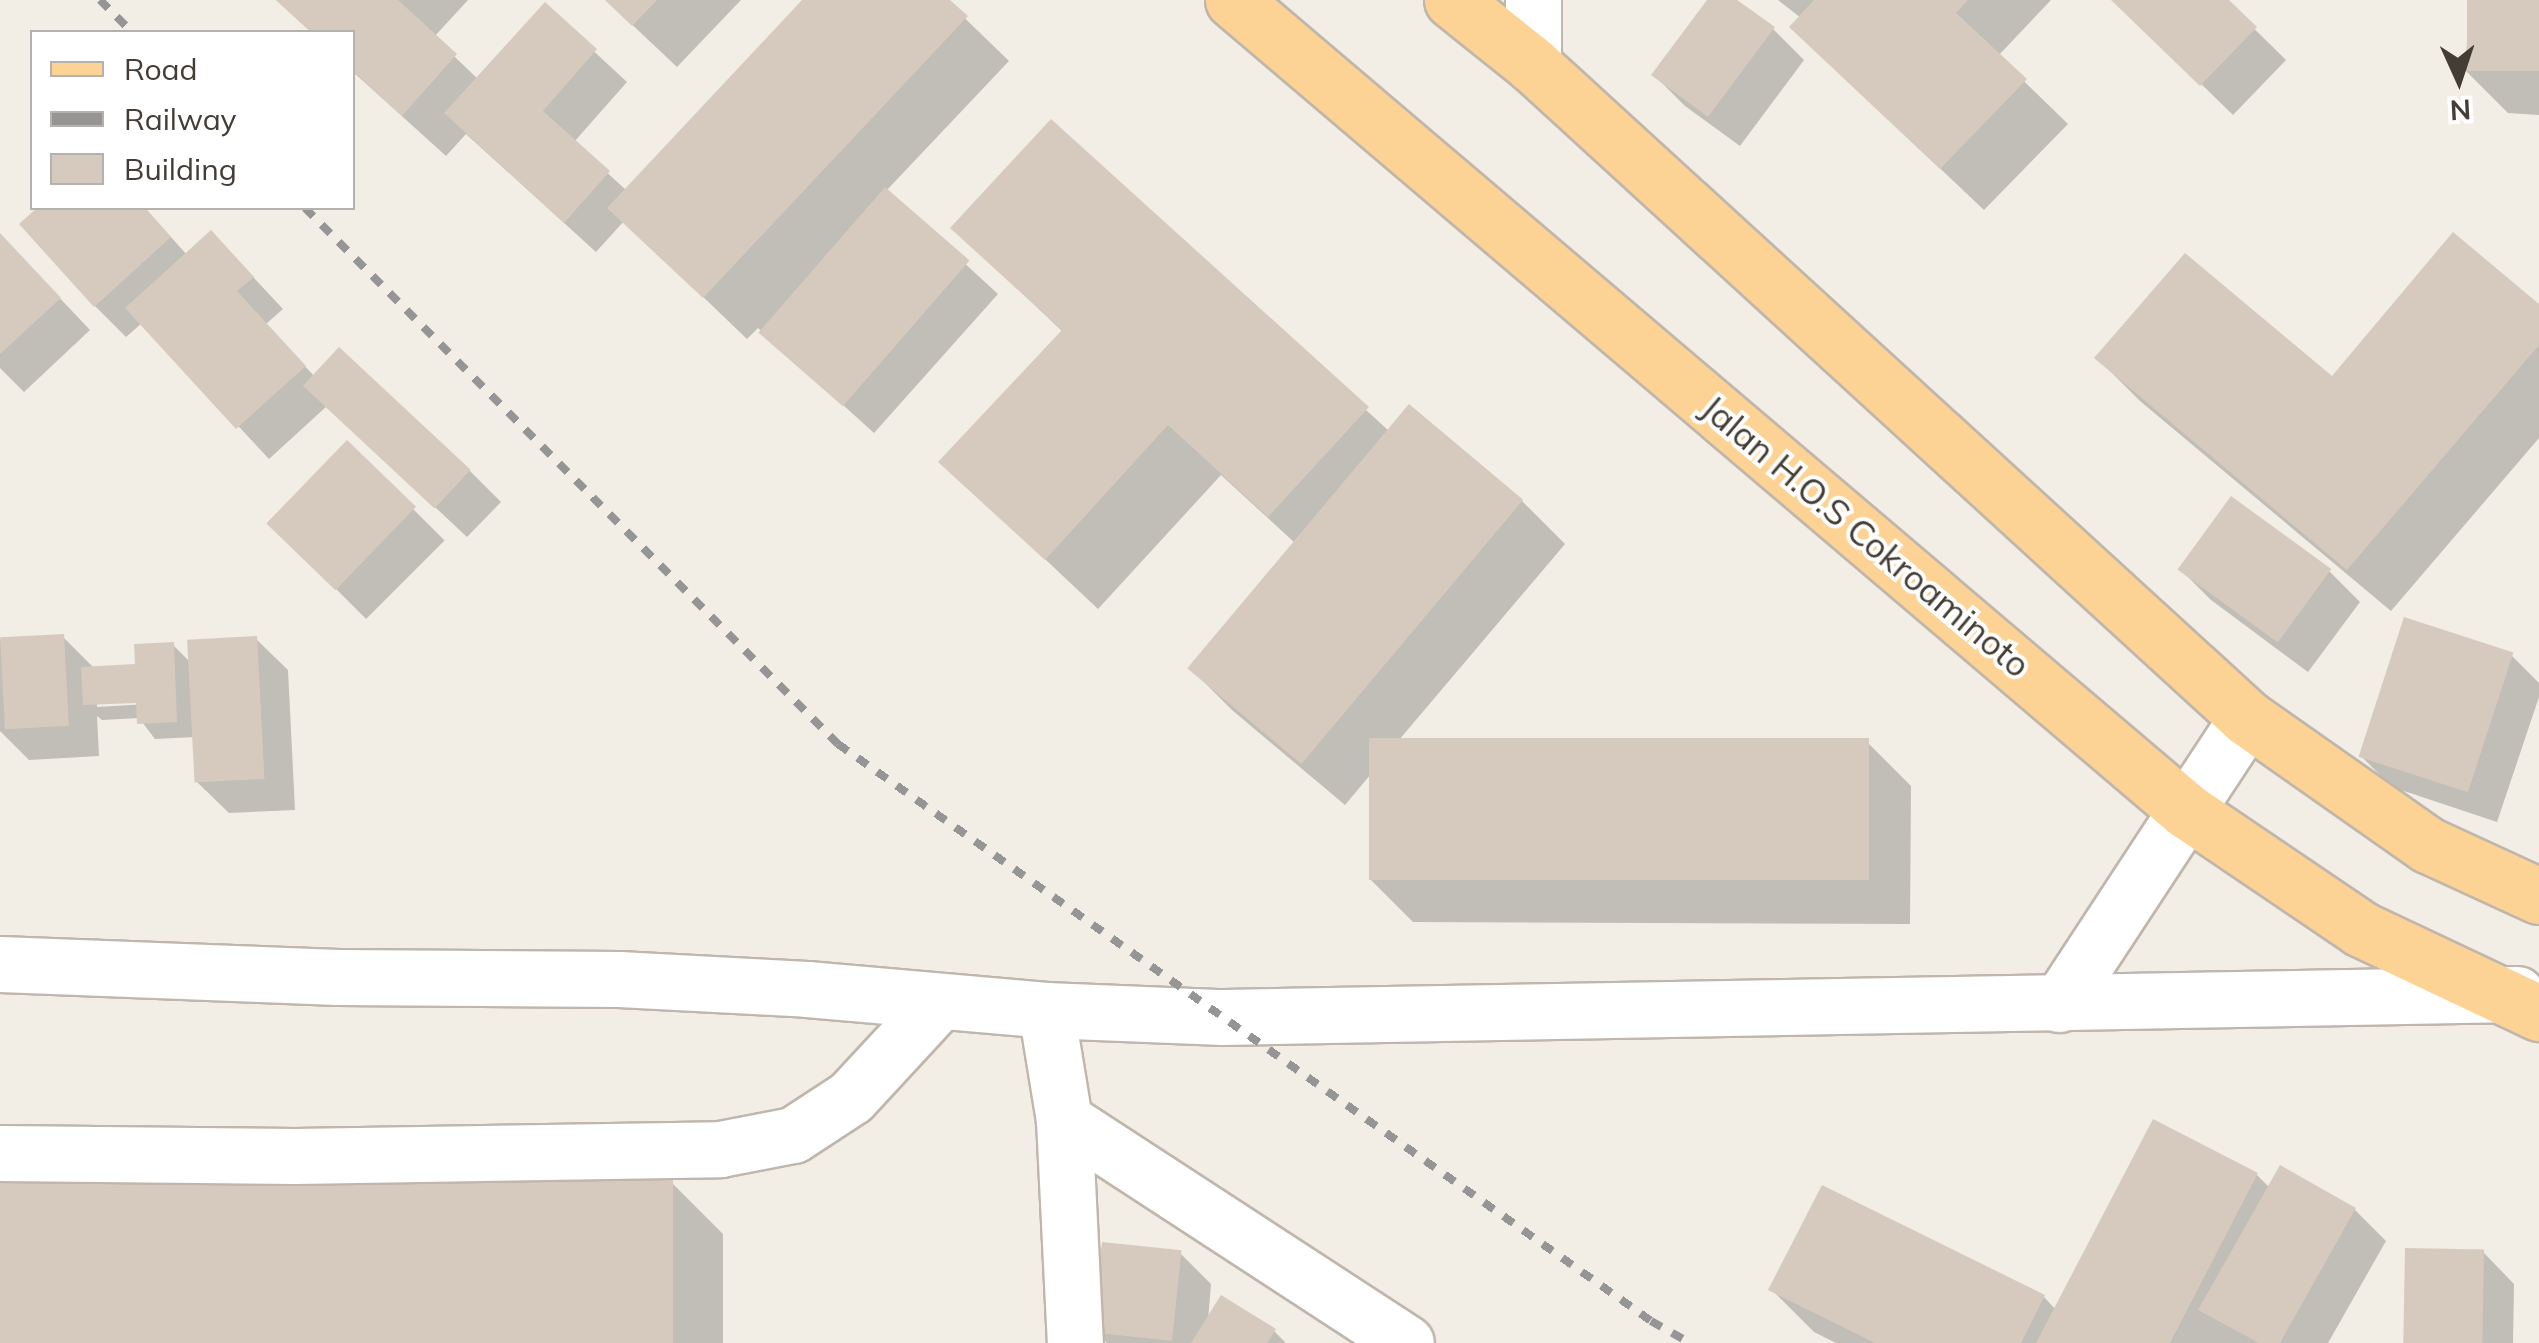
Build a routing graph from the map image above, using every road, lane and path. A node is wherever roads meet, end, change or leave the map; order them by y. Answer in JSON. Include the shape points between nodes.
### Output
{"nodes":[{"id":1,"x":1233,"y":0,"type":"edge"},
{"id":2,"x":1452,"y":0,"type":"edge"},
{"id":3,"x":1533,"y":0,"type":"edge"},
{"id":4,"x":1532,"y":65,"type":"junction"},
{"id":5,"x":2247,"y":718,"type":"junction"},
{"id":6,"x":2187,"y":811,"type":"junction"},
{"id":7,"x":2539,"y":896,"type":"edge"},
{"id":8,"x":0,"y":964,"type":"edge"},
{"id":9,"x":940,"y":1000,"type":"junction"},
{"id":10,"x":2527,"y":1000,"type":"edge"},
{"id":11,"x":2059,"y":1004,"type":"junction"},
{"id":12,"x":1046,"y":1010,"type":"junction"},
{"id":13,"x":1064,"y":1120,"type":"junction"},
{"id":14,"x":0,"y":1153,"type":"edge"},
{"id":15,"x":1075,"y":1343,"type":"edge"},
{"id":16,"x":1406,"y":1343,"type":"edge"}],
"edges":[{"from":1,"to":6,"type":"main road","name":"Jalan H.O.S Cokroaminoto"},
{"from":2,"to":4,"type":"main road"},
{"from":3,"to":4,"type":"street"},
{"from":4,"to":5,"type":"main road"},
{"from":5,"to":6,"type":"street"},
{"from":5,"to":7,"type":"main road","via":[[2428,845]]},
{"from":6,"to":10,"type":"main road","name":"Jalan H.O.S Cokroaminoto","via":[[2361,928]]},
{"from":6,"to":11,"type":"street"},
{"from":8,"to":9,"type":"street","via":[[618,979]]},
{"from":9,"to":12,"type":"street"},
{"from":9,"to":14,"type":"street","via":[[852,1098],[793,1135],[720,1149]]},
{"from":10,"to":11,"type":"street"},
{"from":11,"to":12,"type":"street","via":[[1223,1017]]},
{"from":12,"to":13,"type":"street"},
{"from":13,"to":15,"type":"street"},
{"from":13,"to":16,"type":"street"}]}
